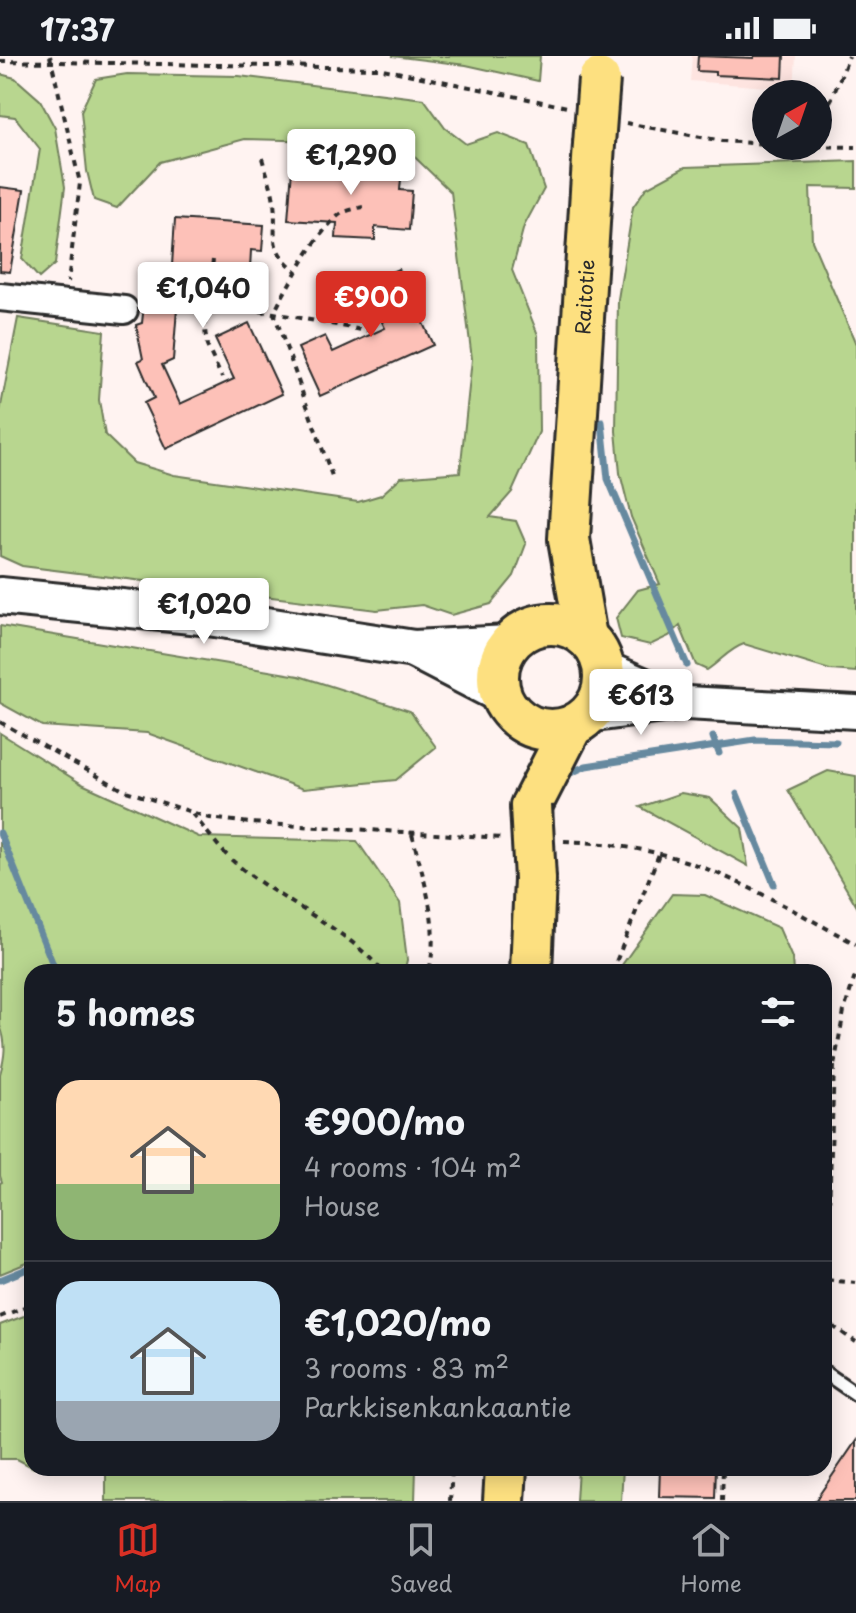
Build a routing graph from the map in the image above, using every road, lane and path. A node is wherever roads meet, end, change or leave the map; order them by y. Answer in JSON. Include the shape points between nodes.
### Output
{"nodes":[{"id":1,"x":849,"y":56,"type":"edge"},
{"id":2,"x":50,"y":58,"type":"edge"},
{"id":3,"x":0,"y":61,"type":"edge"},
{"id":4,"x":600,"y":68,"type":"edge"},
{"id":5,"x":832,"y":98,"type":"edge"},
{"id":6,"x":552,"y":103,"type":"dead end"},
{"id":7,"x":629,"y":123,"type":"dead end"},
{"id":8,"x":752,"y":143,"type":"edge"},
{"id":9,"x":832,"y":147,"type":"edge"},
{"id":10,"x":856,"y":147,"type":"edge"},
{"id":11,"x":262,"y":158,"type":"dead end"},
{"id":12,"x":363,"y":207,"type":"dead end"},
{"id":13,"x":213,"y":260,"type":"dead end"},
{"id":14,"x":297,"y":272,"type":"junction"},
{"id":15,"x":0,"y":297,"type":"edge"},
{"id":16,"x":132,"y":303,"type":"joint"},
{"id":17,"x":65,"y":304,"type":"junction"},
{"id":18,"x":206,"y":304,"type":"junction"},
{"id":19,"x":274,"y":313,"type":"junction"},
{"id":20,"x":367,"y":331,"type":"dead end"},
{"id":21,"x":222,"y":378,"type":"dead end"},
{"id":22,"x":332,"y":476,"type":"dead end"},
{"id":23,"x":569,"y":539,"type":"junction"},
{"id":24,"x":0,"y":596,"type":"edge"},
{"id":25,"x":523,"y":634,"type":"junction"},
{"id":26,"x":414,"y":649,"type":"junction"},
{"id":27,"x":595,"y":652,"type":"junction"},
{"id":28,"x":686,"y":703,"type":"junction"},
{"id":29,"x":511,"y":708,"type":"junction"},
{"id":30,"x":856,"y":712,"type":"edge"},
{"id":31,"x":580,"y":721,"type":"junction"},
{"id":32,"x":0,"y":722,"type":"edge"},
{"id":33,"x":191,"y":813,"type":"junction"},
{"id":34,"x":523,"y":822,"type":"junction"},
{"id":35,"x":412,"y":834,"type":"junction"},
{"id":36,"x":556,"y":841,"type":"dead end"},
{"id":37,"x":659,"y":854,"type":"junction"},
{"id":38,"x":856,"y":944,"type":"edge"},
{"id":39,"x":374,"y":964,"type":"edge"},
{"id":40,"x":431,"y":964,"type":"edge"},
{"id":41,"x":531,"y":964,"type":"edge"},
{"id":42,"x":615,"y":964,"type":"edge"},
{"id":43,"x":856,"y":973,"type":"edge"},
{"id":44,"x":834,"y":1066,"type":"joint"},
{"id":45,"x":832,"y":1155,"type":"edge"},
{"id":46,"x":832,"y":1281,"type":"edge"},
{"id":47,"x":856,"y":1283,"type":"edge"},
{"id":48,"x":24,"y":1307,"type":"edge"},
{"id":49,"x":0,"y":1317,"type":"edge"},
{"id":50,"x":832,"y":1326,"type":"edge"},
{"id":51,"x":856,"y":1342,"type":"edge"},
{"id":52,"x":832,"y":1378,"type":"edge"},
{"id":53,"x":856,"y":1394,"type":"edge"},
{"id":54,"x":452,"y":1476,"type":"edge"},
{"id":55,"x":506,"y":1476,"type":"edge"},
{"id":56,"x":723,"y":1476,"type":"edge"},
{"id":57,"x":450,"y":1501,"type":"edge"},
{"id":58,"x":504,"y":1501,"type":"edge"},
{"id":59,"x":722,"y":1501,"type":"edge"}],
"edges":[{"from":1,"to":5,"type":"path"},
{"from":2,"to":3,"type":"path"},
{"from":2,"to":6,"type":"path","via":[[378,68]]},
{"from":2,"to":17,"type":"path","via":[[80,183]]},
{"from":4,"to":23,"type":"main road","name":"Raitotie","bridge":true},
{"from":7,"to":8,"type":"path"},
{"from":9,"to":10,"type":"path"},
{"from":11,"to":14,"type":"path","via":[[274,201],[276,248]]},
{"from":12,"to":14,"type":"path","via":[[342,213]]},
{"from":13,"to":18,"type":"path"},
{"from":14,"to":19,"type":"path"},
{"from":15,"to":17,"type":"street"},
{"from":16,"to":17,"type":"street"},
{"from":16,"to":18,"type":"path"},
{"from":18,"to":19,"type":"path"},
{"from":18,"to":21,"type":"path","via":[[207,346]]},
{"from":19,"to":20,"type":"path"},
{"from":19,"to":22,"type":"path"},
{"from":23,"to":25,"type":"main road","name":"Raitotie"},
{"from":23,"to":27,"type":"main road","name":"Raitotie"},
{"from":24,"to":26,"type":"main road","via":[[202,616]]},
{"from":25,"to":26,"type":"main road"},
{"from":25,"to":27,"type":"main road","via":[[555,623],[572,627]]},
{"from":25,"to":29,"type":"main road","via":[[500,659],[497,676]]},
{"from":26,"to":29,"type":"main road"},
{"from":27,"to":28,"type":"street"},
{"from":27,"to":31,"type":"main road","via":[[601,693]]},
{"from":28,"to":30,"type":"street"},
{"from":28,"to":31,"type":"street"},
{"from":29,"to":31,"type":"main road","via":[[538,729],[555,730]]},
{"from":29,"to":34,"type":"main road"},
{"from":31,"to":34,"type":"main road"},
{"from":32,"to":33,"type":"path","via":[[123,790]]},
{"from":33,"to":35,"type":"path","via":[[250,823]]},
{"from":33,"to":39,"type":"path","via":[[233,860],[338,931]]},
{"from":34,"to":35,"type":"path"},
{"from":34,"to":41,"type":"main road","bridge":true,"via":[[535,879]]},
{"from":35,"to":40,"type":"path","via":[[434,918]]},
{"from":36,"to":37,"type":"path"},
{"from":37,"to":38,"type":"path","via":[[746,888]]},
{"from":37,"to":42,"type":"path"},
{"from":43,"to":44,"type":"path"},
{"from":44,"to":45,"type":"path"},
{"from":46,"to":47,"type":"path"},
{"from":48,"to":49,"type":"path"},
{"from":50,"to":51,"type":"path"},
{"from":52,"to":53,"type":"lane"},
{"from":54,"to":57,"type":"path"},
{"from":55,"to":58,"type":"main road"},
{"from":56,"to":59,"type":"path"}]}
